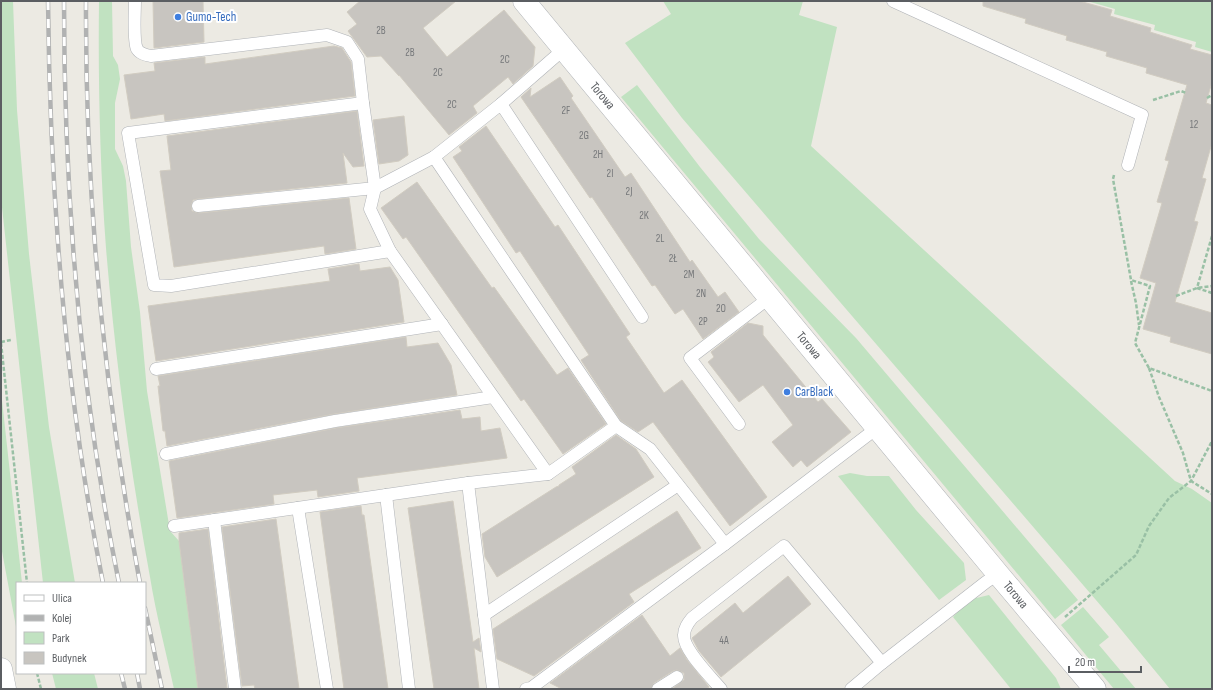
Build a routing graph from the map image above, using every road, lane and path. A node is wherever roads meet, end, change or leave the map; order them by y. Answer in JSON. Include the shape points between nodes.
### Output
{"nodes":[{"id":1,"x":135,"y":1,"type":"edge"},
{"id":2,"x":524,"y":1,"type":"edge"},
{"id":3,"x":893,"y":1,"type":"edge"},
{"id":4,"x":564,"y":49,"type":"junction"},
{"id":5,"x":1181,"y":91,"type":"dead end"},
{"id":6,"x":1186,"y":92,"type":"dead end"},
{"id":7,"x":1212,"y":95,"type":"edge"},
{"id":8,"x":1212,"y":100,"type":"edge"},
{"id":9,"x":363,"y":103,"type":"junction"},
{"id":10,"x":501,"y":104,"type":"junction"},
{"id":11,"x":434,"y":157,"type":"junction"},
{"id":12,"x":1128,"y":165,"type":"dead end"},
{"id":13,"x":1115,"y":173,"type":"dead end"},
{"id":14,"x":375,"y":188,"type":"junction"},
{"id":15,"x":198,"y":206,"type":"dead end"},
{"id":16,"x":1212,"y":236,"type":"edge"},
{"id":17,"x":390,"y":251,"type":"junction"},
{"id":18,"x":1131,"y":280,"type":"junction"},
{"id":19,"x":1212,"y":286,"type":"edge"},
{"id":20,"x":1197,"y":288,"type":"junction"},
{"id":21,"x":1212,"y":293,"type":"edge"},
{"id":22,"x":1176,"y":296,"type":"dead end"},
{"id":23,"x":769,"y":298,"type":"junction"},
{"id":24,"x":642,"y":317,"type":"dead end"},
{"id":25,"x":442,"y":324,"type":"junction"},
{"id":26,"x":1140,"y":325,"type":"junction"},
{"id":27,"x":11,"y":340,"type":"dead end"},
{"id":28,"x":1,"y":342,"type":"edge"},
{"id":29,"x":1149,"y":368,"type":"junction"},
{"id":30,"x":156,"y":369,"type":"dead end"},
{"id":31,"x":1212,"y":391,"type":"edge"},
{"id":32,"x":493,"y":397,"type":"junction"},
{"id":33,"x":739,"y":424,"type":"dead end"},
{"id":34,"x":616,"y":426,"type":"junction"},
{"id":35,"x":877,"y":428,"type":"junction"},
{"id":36,"x":1212,"y":441,"type":"edge"},
{"id":37,"x":166,"y":454,"type":"dead end"},
{"id":38,"x":548,"y":474,"type":"junction"},
{"id":39,"x":1191,"y":482,"type":"junction"},
{"id":40,"x":468,"y":483,"type":"junction"},
{"id":41,"x":678,"y":485,"type":"junction"},
{"id":42,"x":1212,"y":494,"type":"edge"},
{"id":43,"x":386,"y":495,"type":"junction"},
{"id":44,"x":298,"y":508,"type":"junction"},
{"id":45,"x":214,"y":520,"type":"junction"},
{"id":46,"x":174,"y":526,"type":"dead end"},
{"id":47,"x":725,"y":544,"type":"junction"},
{"id":48,"x":998,"y":574,"type":"junction"},
{"id":49,"x":27,"y":582,"type":"edge"},
{"id":50,"x":1073,"y":610,"type":"dead end"},
{"id":51,"x":484,"y":614,"type":"junction"},
{"id":52,"x":882,"y":663,"type":"junction"},
{"id":53,"x":1,"y":669,"type":"edge"},
{"id":54,"x":37,"y":674,"type":"edge"},
{"id":55,"x":677,"y":677,"type":"dead end"},
{"id":56,"x":6,"y":689,"type":"edge"},
{"id":57,"x":41,"y":689,"type":"edge"},
{"id":58,"x":235,"y":689,"type":"edge"},
{"id":59,"x":327,"y":689,"type":"edge"},
{"id":60,"x":409,"y":689,"type":"edge"},
{"id":61,"x":493,"y":689,"type":"edge"},
{"id":62,"x":526,"y":689,"type":"edge"},
{"id":63,"x":658,"y":689,"type":"edge"},
{"id":64,"x":721,"y":689,"type":"edge"},
{"id":65,"x":851,"y":689,"type":"edge"},
{"id":66,"x":1095,"y":689,"type":"edge"}],
"edges":[{"from":1,"to":9,"type":"lane","via":[[135,44],[138,51],[144,55],[328,35],[347,42],[358,59]]},
{"from":2,"to":4,"type":"street","name":"Torowa"},
{"from":3,"to":12,"type":"lane","via":[[1142,114]]},
{"from":4,"to":10,"type":"lane"},
{"from":4,"to":23,"type":"street","name":"Torowa"},
{"from":5,"to":6,"type":"path"},
{"from":7,"to":8,"type":"path","via":[[1207,98]]},
{"from":9,"to":14,"type":"lane"},
{"from":9,"to":17,"type":"lane","via":[[128,133],[154,285],[172,286]]},
{"from":10,"to":11,"type":"lane"},
{"from":10,"to":24,"type":"lane"},
{"from":11,"to":14,"type":"lane"},
{"from":11,"to":34,"type":"lane"},
{"from":13,"to":18,"type":"path","via":[[1113,179]]},
{"from":14,"to":15,"type":"lane"},
{"from":14,"to":17,"type":"lane","via":[[370,209]]},
{"from":16,"to":20,"type":"path"},
{"from":17,"to":25,"type":"lane"},
{"from":18,"to":26,"type":"path"},
{"from":18,"to":26,"type":"path","via":[[1150,286]]},
{"from":19,"to":20,"type":"path"},
{"from":20,"to":21,"type":"path"},
{"from":20,"to":22,"type":"path"},
{"from":23,"to":33,"type":"lane","via":[[690,358]]},
{"from":23,"to":35,"type":"street","name":"Torowa"},
{"from":25,"to":30,"type":"lane"},
{"from":25,"to":32,"type":"lane"},
{"from":26,"to":29,"type":"path","via":[[1135,343]]},
{"from":27,"to":28,"type":"path"},
{"from":28,"to":49,"type":"path"},
{"from":29,"to":31,"type":"path"},
{"from":29,"to":39,"type":"path","via":[[1183,453]]},
{"from":32,"to":37,"type":"lane","via":[[335,421]]},
{"from":32,"to":38,"type":"lane"},
{"from":34,"to":38,"type":"lane"},
{"from":34,"to":41,"type":"lane","via":[[650,449]]},
{"from":35,"to":47,"type":"lane"},
{"from":35,"to":48,"type":"street","name":"Torowa"},
{"from":36,"to":39,"type":"path"},
{"from":38,"to":40,"type":"lane"},
{"from":39,"to":42,"type":"path"},
{"from":39,"to":50,"type":"path","via":[[1169,498],[1149,526],[1136,555]]},
{"from":40,"to":43,"type":"lane"},
{"from":40,"to":51,"type":"lane"},
{"from":41,"to":47,"type":"lane"},
{"from":41,"to":51,"type":"lane"},
{"from":43,"to":44,"type":"lane"},
{"from":43,"to":60,"type":"lane"},
{"from":44,"to":45,"type":"lane"},
{"from":44,"to":59,"type":"lane"},
{"from":45,"to":46,"type":"lane"},
{"from":45,"to":58,"type":"lane"},
{"from":47,"to":62,"type":"lane","via":[[531,688]]},
{"from":48,"to":52,"type":"lane"},
{"from":48,"to":66,"type":"street","name":"Torowa"},
{"from":51,"to":61,"type":"lane"},
{"from":52,"to":64,"type":"lane","via":[[784,546],[692,618],[686,626],[684,636],[687,648]]},
{"from":52,"to":65,"type":"lane"},
{"from":53,"to":56,"type":"street"},
{"from":54,"to":57,"type":"path"},
{"from":55,"to":63,"type":"lane"}]}
